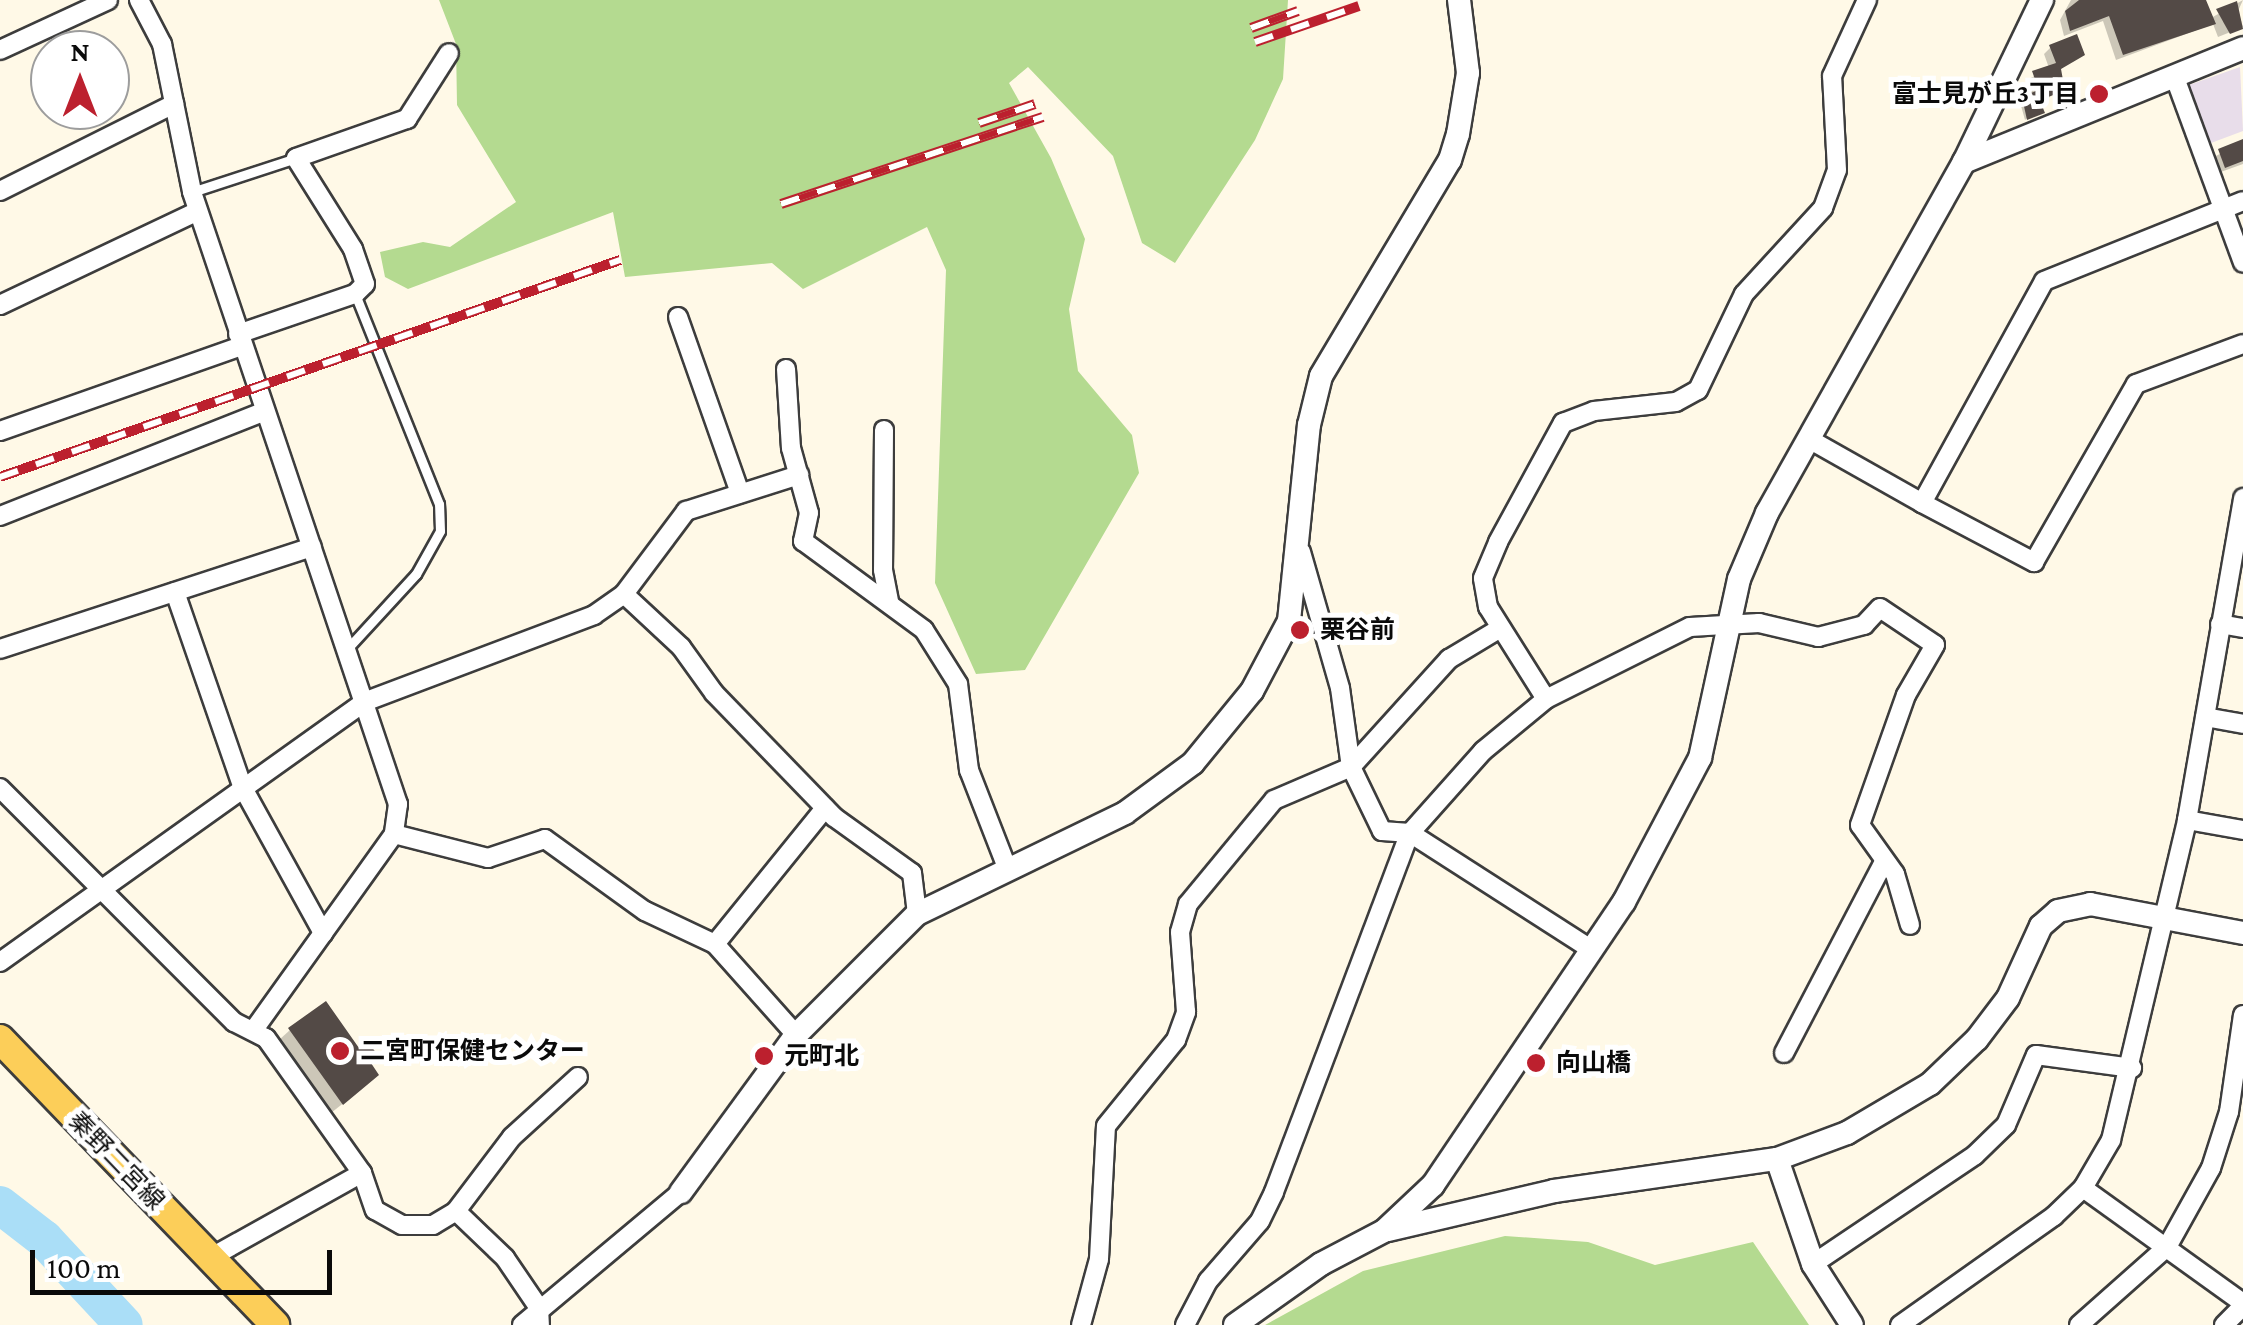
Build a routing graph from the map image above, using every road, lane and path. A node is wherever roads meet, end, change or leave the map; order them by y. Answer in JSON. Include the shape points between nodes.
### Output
{"nodes":[{"id":1,"x":108,"y":0,"type":"edge"},
{"id":2,"x":138,"y":0,"type":"edge"},
{"id":3,"x":1459,"y":0,"type":"edge"},
{"id":4,"x":1867,"y":0,"type":"edge"},
{"id":5,"x":2042,"y":0,"type":"edge"},
{"id":6,"x":2243,"y":48,"type":"edge"},
{"id":7,"x":0,"y":50,"type":"edge"},
{"id":8,"x":449,"y":53,"type":"dead end"},
{"id":9,"x":2174,"y":75,"type":"junction"},
{"id":10,"x":174,"y":104,"type":"junction"},
{"id":11,"x":296,"y":158,"type":"junction"},
{"id":12,"x":1964,"y":162,"type":"junction"},
{"id":13,"x":0,"y":192,"type":"edge"},
{"id":14,"x":192,"y":192,"type":"junction"},
{"id":15,"x":2243,"y":201,"type":"edge"},
{"id":16,"x":2224,"y":209,"type":"junction"},
{"id":17,"x":198,"y":211,"type":"junction"},
{"id":18,"x":2243,"y":262,"type":"edge"},
{"id":19,"x":355,"y":294,"type":"junction"},
{"id":20,"x":0,"y":305,"type":"edge"},
{"id":21,"x":678,"y":317,"type":"dead end"},
{"id":22,"x":240,"y":340,"type":"junction"},
{"id":23,"x":2243,"y":344,"type":"edge"},
{"id":24,"x":786,"y":368,"type":"dead end"},
{"id":25,"x":263,"y":412,"type":"junction"},
{"id":26,"x":884,"y":430,"type":"dead end"},
{"id":27,"x":0,"y":431,"type":"edge"},
{"id":28,"x":1809,"y":439,"type":"junction"},
{"id":29,"x":798,"y":475,"type":"junction"},
{"id":30,"x":740,"y":493,"type":"junction"},
{"id":31,"x":1922,"y":503,"type":"junction"},
{"id":32,"x":2242,"y":506,"type":"edge"},
{"id":33,"x":0,"y":516,"type":"edge"},
{"id":34,"x":312,"y":547,"type":"junction"},
{"id":35,"x":1301,"y":552,"type":"junction"},
{"id":36,"x":174,"y":592,"type":"junction"},
{"id":37,"x":624,"y":594,"type":"junction"},
{"id":38,"x":889,"y":601,"type":"junction"},
{"id":39,"x":2220,"y":624,"type":"junction"},
{"id":40,"x":1730,"y":626,"type":"junction"},
{"id":41,"x":2243,"y":628,"type":"edge"},
{"id":42,"x":1498,"y":629,"type":"junction"},
{"id":43,"x":0,"y":649,"type":"edge"},
{"id":44,"x":347,"y":650,"type":"junction"},
{"id":45,"x":1546,"y":700,"type":"junction"},
{"id":46,"x":364,"y":702,"type":"junction"},
{"id":47,"x":2204,"y":716,"type":"junction"},
{"id":48,"x":2243,"y":724,"type":"edge"},
{"id":49,"x":1351,"y":768,"type":"junction"},
{"id":50,"x":0,"y":788,"type":"edge"},
{"id":51,"x":243,"y":788,"type":"junction"},
{"id":52,"x":825,"y":808,"type":"junction"},
{"id":53,"x":2187,"y":820,"type":"junction"},
{"id":54,"x":2243,"y":830,"type":"edge"},
{"id":55,"x":1410,"y":833,"type":"junction"},
{"id":56,"x":394,"y":834,"type":"junction"},
{"id":57,"x":1884,"y":862,"type":"junction"},
{"id":58,"x":1008,"y":870,"type":"junction"},
{"id":59,"x":104,"y":892,"type":"junction"},
{"id":60,"x":917,"y":914,"type":"junction"},
{"id":61,"x":2165,"y":919,"type":"junction"},
{"id":62,"x":1910,"y":925,"type":"dead end"},
{"id":63,"x":323,"y":933,"type":"junction"},
{"id":64,"x":2243,"y":933,"type":"edge"},
{"id":65,"x":715,"y":944,"type":"junction"},
{"id":66,"x":1592,"y":950,"type":"junction"},
{"id":67,"x":0,"y":962,"type":"edge"},
{"id":68,"x":2243,"y":1015,"type":"edge"},
{"id":69,"x":253,"y":1031,"type":"junction"},
{"id":70,"x":796,"y":1035,"type":"junction"},
{"id":71,"x":0,"y":1039,"type":"edge"},
{"id":72,"x":1784,"y":1053,"type":"dead end"},
{"id":73,"x":2132,"y":1068,"type":"junction"},
{"id":74,"x":578,"y":1078,"type":"dead end"},
{"id":75,"x":1778,"y":1159,"type":"junction"},
{"id":76,"x":362,"y":1173,"type":"junction"},
{"id":77,"x":2084,"y":1188,"type":"junction"},
{"id":78,"x":681,"y":1192,"type":"joint"},
{"id":79,"x":456,"y":1211,"type":"junction"},
{"id":80,"x":1384,"y":1231,"type":"junction"},
{"id":81,"x":2167,"y":1247,"type":"junction"},
{"id":82,"x":210,"y":1258,"type":"junction"},
{"id":83,"x":1813,"y":1264,"type":"junction"},
{"id":84,"x":2243,"y":1305,"type":"edge"},
{"id":85,"x":540,"y":1317,"type":"edge"},
{"id":86,"x":275,"y":1325,"type":"edge"},
{"id":87,"x":522,"y":1325,"type":"edge"},
{"id":88,"x":1081,"y":1325,"type":"edge"},
{"id":89,"x":1185,"y":1325,"type":"edge"},
{"id":90,"x":1235,"y":1325,"type":"edge"},
{"id":91,"x":1852,"y":1325,"type":"edge"},
{"id":92,"x":1900,"y":1325,"type":"edge"},
{"id":93,"x":2079,"y":1325,"type":"edge"},
{"id":94,"x":2224,"y":1325,"type":"edge"}],
"edges":[{"from":1,"to":7,"type":"street"},
{"from":2,"to":10,"type":"street","via":[[162,44]]},
{"from":3,"to":35,"type":"street","via":[[1468,73],[1458,134],[1450,160],[1321,376],[1304,464]]},
{"from":4,"to":42,"type":"street","via":[[1832,76],[1837,170],[1823,208],[1744,294],[1698,390],[1676,402],[1594,411],[1562,422],[1483,578]]},
{"from":5,"to":12,"type":"street"},
{"from":6,"to":9,"type":"street"},
{"from":8,"to":11,"type":"street","via":[[407,118]]},
{"from":9,"to":12,"type":"street"},
{"from":9,"to":16,"type":"street"},
{"from":10,"to":13,"type":"street"},
{"from":10,"to":14,"type":"street"},
{"from":11,"to":14,"type":"lane"},
{"from":11,"to":19,"type":"street","via":[[352,249],[365,284]]},
{"from":12,"to":28,"type":"street"},
{"from":14,"to":17,"type":"street"},
{"from":15,"to":16,"type":"street"},
{"from":16,"to":18,"type":"street"},
{"from":16,"to":31,"type":"street","via":[[2044,281]]},
{"from":17,"to":20,"type":"street"},
{"from":17,"to":22,"type":"street"},
{"from":19,"to":22,"type":"street"},
{"from":19,"to":44,"type":"lane","via":[[439,504],[440,531],[416,574]]},
{"from":21,"to":30,"type":"street"},
{"from":22,"to":25,"type":"street"},
{"from":22,"to":27,"type":"street"},
{"from":23,"to":31,"type":"street","via":[[2136,384],[2034,562]]},
{"from":24,"to":29,"type":"street"},
{"from":25,"to":33,"type":"street"},
{"from":25,"to":34,"type":"street"},
{"from":26,"to":38,"type":"street","via":[[883,570]]},
{"from":28,"to":31,"type":"street"},
{"from":28,"to":40,"type":"street","via":[[1739,579]]},
{"from":29,"to":30,"type":"street"},
{"from":29,"to":38,"type":"street","via":[[809,513],[803,541]]},
{"from":30,"to":37,"type":"street","via":[[686,511]]},
{"from":32,"to":39,"type":"street"},
{"from":34,"to":36,"type":"street"},
{"from":34,"to":44,"type":"street"},
{"from":35,"to":49,"type":"street","via":[[1340,688]]},
{"from":35,"to":58,"type":"street","via":[[1290,621],[1218,737],[1124,813]]},
{"from":36,"to":43,"type":"street"},
{"from":36,"to":51,"type":"street"},
{"from":37,"to":46,"type":"street","via":[[594,615]]},
{"from":37,"to":52,"type":"street","via":[[682,647],[714,693]]},
{"from":38,"to":58,"type":"street","via":[[924,630],[958,684],[969,770]]},
{"from":39,"to":41,"type":"street"},
{"from":39,"to":47,"type":"street"},
{"from":40,"to":45,"type":"street","via":[[1690,627]]},
{"from":40,"to":57,"type":"street","via":[[1759,623],[1818,638],[1864,625],[1880,608],[1935,645],[1906,696],[1860,826]]},
{"from":40,"to":66,"type":"street","via":[[1700,758]]},
{"from":42,"to":45,"type":"street"},
{"from":42,"to":49,"type":"street","via":[[1448,659]]},
{"from":44,"to":46,"type":"street"},
{"from":45,"to":55,"type":"street","via":[[1483,751]]},
{"from":46,"to":51,"type":"street"},
{"from":46,"to":56,"type":"street","via":[[398,804]]},
{"from":47,"to":48,"type":"street"},
{"from":47,"to":53,"type":"street"},
{"from":49,"to":55,"type":"street","via":[[1382,831]]},
{"from":49,"to":88,"type":"street","via":[[1274,800],[1188,904],[1180,932],[1186,1012],[1176,1040],[1106,1126],[1099,1260]]},
{"from":50,"to":59,"type":"street"},
{"from":51,"to":59,"type":"street"},
{"from":51,"to":63,"type":"street"},
{"from":52,"to":60,"type":"street","via":[[912,873]]},
{"from":52,"to":65,"type":"street"},
{"from":53,"to":54,"type":"street"},
{"from":53,"to":61,"type":"street"},
{"from":55,"to":66,"type":"street"},
{"from":55,"to":89,"type":"street","via":[[1274,1192],[1260,1221],[1208,1281]]},
{"from":56,"to":63,"type":"street"},
{"from":56,"to":65,"type":"street","via":[[488,858],[545,839],[645,911]]},
{"from":57,"to":62,"type":"street","via":[[1895,874]]},
{"from":57,"to":72,"type":"street"},
{"from":58,"to":60,"type":"street"},
{"from":59,"to":67,"type":"street"},
{"from":59,"to":69,"type":"street","via":[[234,1022]]},
{"from":60,"to":70,"type":"street"},
{"from":61,"to":64,"type":"street"},
{"from":61,"to":73,"type":"street"},
{"from":61,"to":75,"type":"street","via":[[2090,904],[2058,911],[2042,926],[2008,998],[1930,1084],[1847,1133]]},
{"from":63,"to":69,"type":"street"},
{"from":65,"to":70,"type":"street"},
{"from":66,"to":80,"type":"street","via":[[1433,1185]]},
{"from":68,"to":81,"type":"street","via":[[2229,1112],[2211,1168]]},
{"from":69,"to":76,"type":"street","via":[[266,1038]]},
{"from":70,"to":78,"type":"street"},
{"from":71,"to":82,"type":"main road","name":"秦野二宮線"},
{"from":73,"to":77,"type":"street","via":[[2112,1140]]},
{"from":73,"to":83,"type":"street","via":[[2036,1055],[2025,1092],[1996,1135]]},
{"from":74,"to":79,"type":"street","via":[[512,1137]]},
{"from":75,"to":80,"type":"street","via":[[1554,1191]]},
{"from":75,"to":83,"type":"street"},
{"from":76,"to":79,"type":"street","via":[[376,1210],[402,1225],[433,1225]]},
{"from":76,"to":82,"type":"street"},
{"from":77,"to":81,"type":"street"},
{"from":77,"to":92,"type":"street","via":[[1978,1276]]},
{"from":78,"to":85,"type":"street"},
{"from":79,"to":85,"type":"street","via":[[505,1258]]},
{"from":80,"to":90,"type":"street","via":[[1321,1264]]},
{"from":81,"to":84,"type":"street"},
{"from":81,"to":93,"type":"street"},
{"from":82,"to":86,"type":"main road","name":"秦野二宮線"},
{"from":83,"to":91,"type":"street"},
{"from":84,"to":94,"type":"street"},
{"from":85,"to":87,"type":"street"}]}
